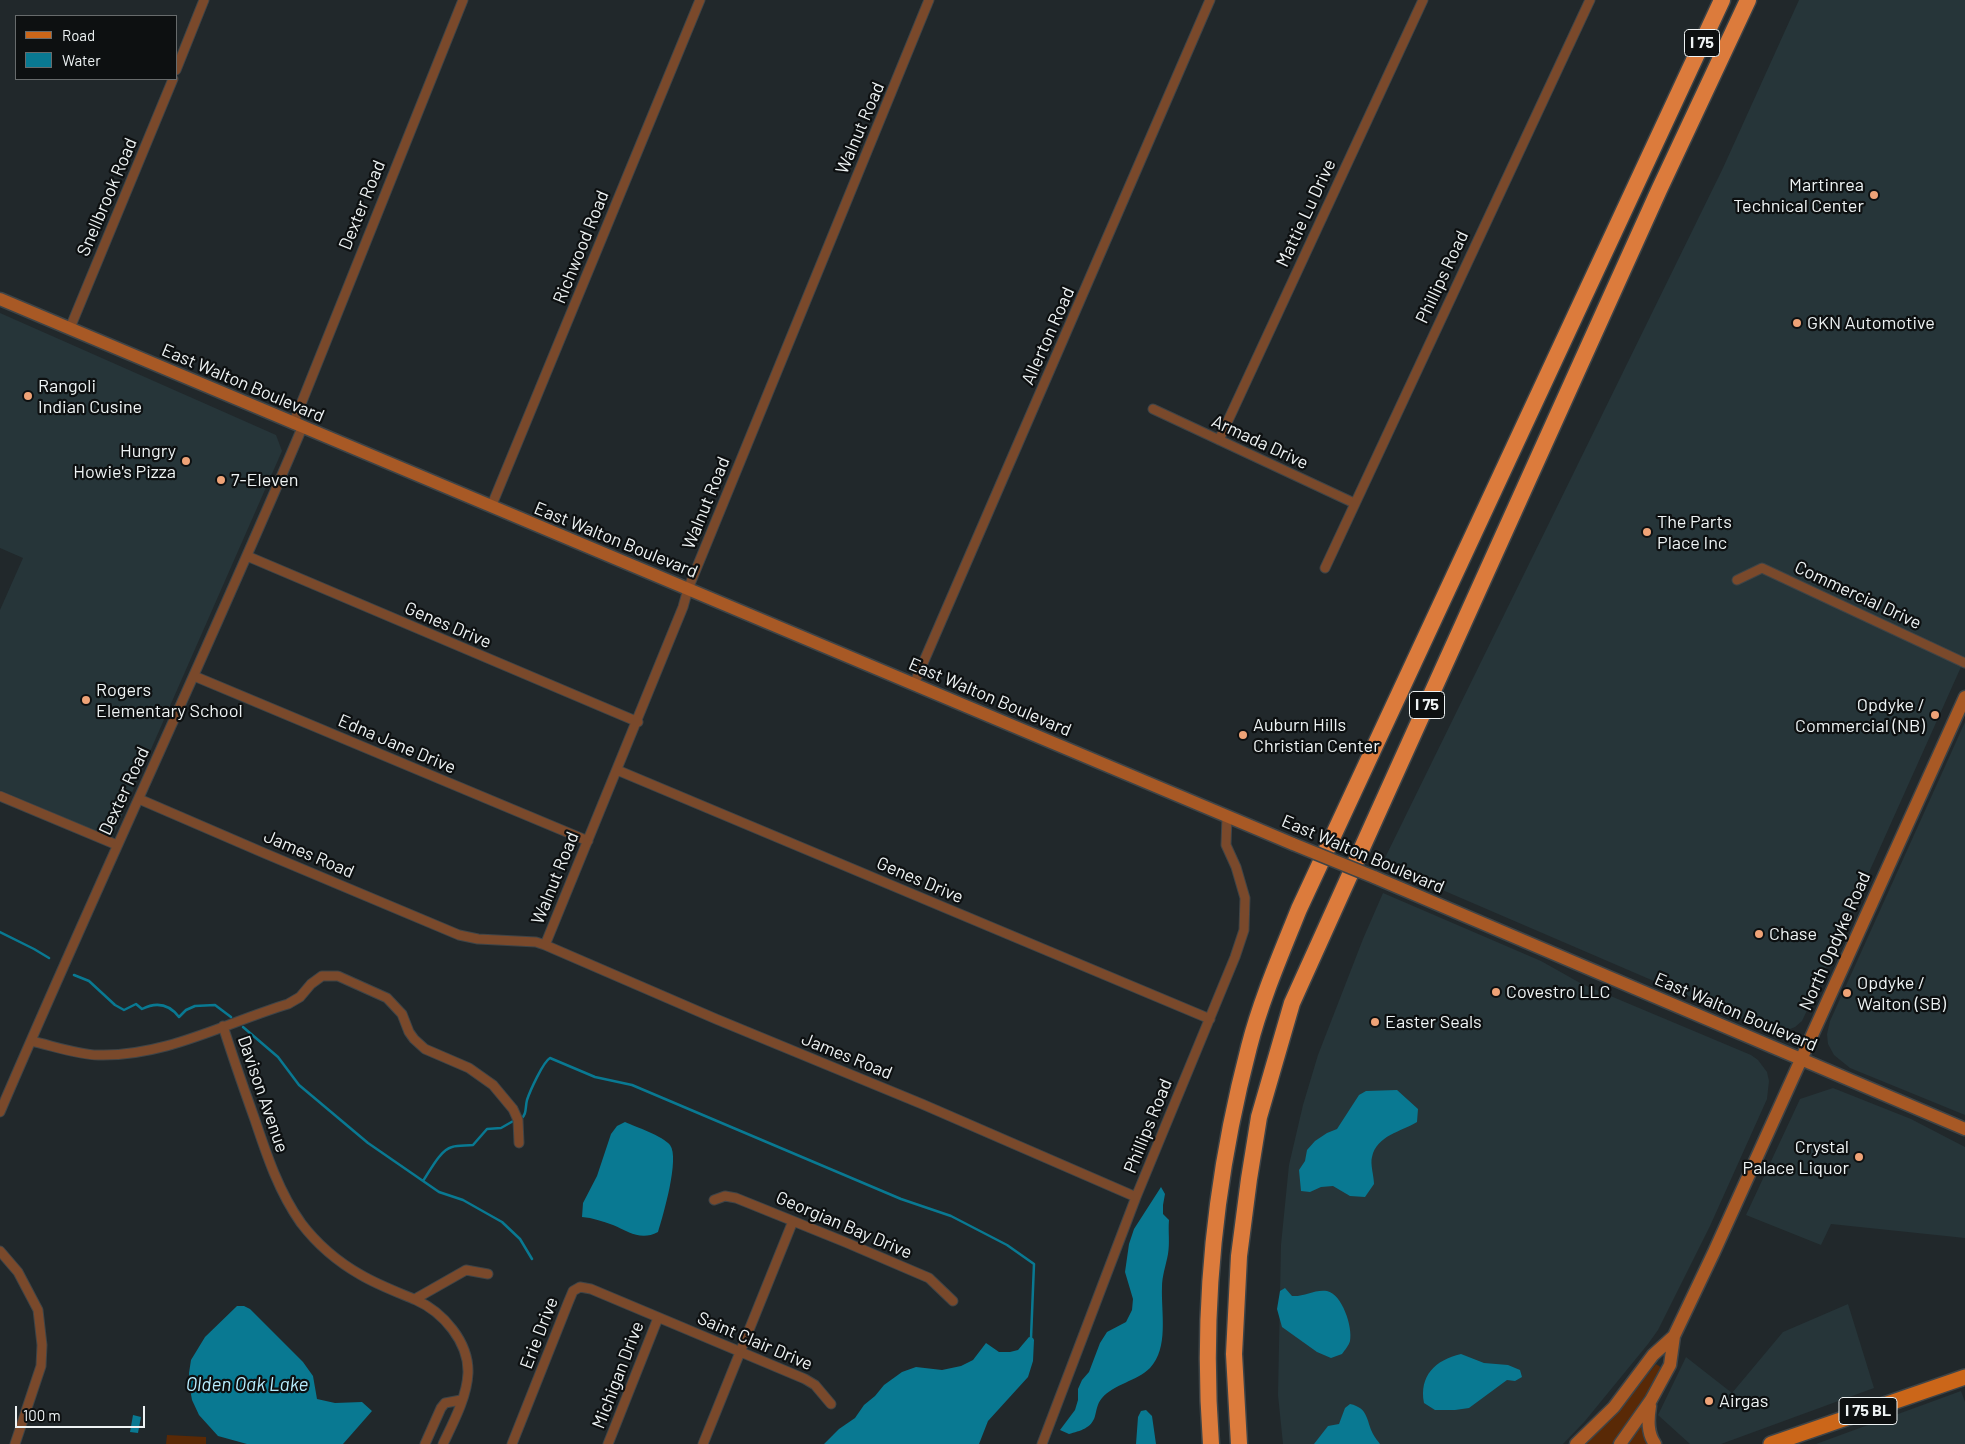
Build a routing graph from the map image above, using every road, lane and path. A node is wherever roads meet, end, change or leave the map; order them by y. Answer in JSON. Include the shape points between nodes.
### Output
{"nodes":[{"id":1,"x":204,"y":0,"type":"edge"},
{"id":2,"x":463,"y":0,"type":"edge"},
{"id":3,"x":700,"y":0,"type":"edge"},
{"id":4,"x":930,"y":0,"type":"edge"},
{"id":5,"x":1210,"y":0,"type":"edge"},
{"id":6,"x":1423,"y":0,"type":"edge"},
{"id":7,"x":1590,"y":0,"type":"edge"},
{"id":8,"x":1722,"y":0,"type":"edge"},
{"id":9,"x":1748,"y":0,"type":"edge"},
{"id":10,"x":178,"y":65,"type":"edge"},
{"id":11,"x":173,"y":80,"type":"edge"},
{"id":12,"x":0,"y":299,"type":"edge"},
{"id":13,"x":70,"y":328,"type":"junction"},
{"id":14,"x":1153,"y":409,"type":"dead end"},
{"id":15,"x":297,"y":426,"type":"junction"},
{"id":16,"x":1219,"y":440,"type":"junction"},
{"id":17,"x":1354,"y":503,"type":"junction"},
{"id":18,"x":491,"y":507,"type":"junction"},
{"id":19,"x":247,"y":556,"type":"junction"},
{"id":20,"x":1325,"y":568,"type":"dead end"},
{"id":21,"x":1737,"y":580,"type":"dead end"},
{"id":22,"x":688,"y":589,"type":"junction"},
{"id":23,"x":1965,"y":663,"type":"edge"},
{"id":24,"x":194,"y":676,"type":"junction"},
{"id":25,"x":914,"y":684,"type":"junction"},
{"id":26,"x":1965,"y":697,"type":"edge"},
{"id":27,"x":638,"y":722,"type":"junction"},
{"id":28,"x":617,"y":770,"type":"junction"},
{"id":29,"x":0,"y":796,"type":"edge"},
{"id":30,"x":139,"y":799,"type":"junction"},
{"id":31,"x":1227,"y":816,"type":"junction"},
{"id":32,"x":588,"y":841,"type":"junction"},
{"id":33,"x":117,"y":845,"type":"junction"},
{"id":34,"x":467,"y":936,"type":"joint"},
{"id":35,"x":545,"y":945,"type":"junction"},
{"id":36,"x":1210,"y":1019,"type":"junction"},
{"id":37,"x":223,"y":1026,"type":"junction"},
{"id":38,"x":31,"y":1041,"type":"junction"},
{"id":39,"x":1801,"y":1059,"type":"junction"},
{"id":40,"x":0,"y":1112,"type":"edge"},
{"id":41,"x":1965,"y":1129,"type":"edge"},
{"id":42,"x":519,"y":1143,"type":"dead end"},
{"id":43,"x":1136,"y":1197,"type":"junction"},
{"id":44,"x":714,"y":1200,"type":"dead end"},
{"id":45,"x":793,"y":1221,"type":"junction"},
{"id":46,"x":0,"y":1251,"type":"edge"},
{"id":47,"x":488,"y":1274,"type":"dead end"},
{"id":48,"x":415,"y":1300,"type":"junction"},
{"id":49,"x":953,"y":1301,"type":"dead end"},
{"id":50,"x":658,"y":1318,"type":"junction"},
{"id":51,"x":1674,"y":1336,"type":"junction"},
{"id":52,"x":741,"y":1352,"type":"junction"},
{"id":53,"x":1965,"y":1377,"type":"edge"},
{"id":54,"x":461,"y":1400,"type":"junction"},
{"id":55,"x":1651,"y":1400,"type":"junction"},
{"id":56,"x":831,"y":1404,"type":"dead end"},
{"id":57,"x":15,"y":1444,"type":"edge"},
{"id":58,"x":425,"y":1444,"type":"edge"},
{"id":59,"x":443,"y":1444,"type":"edge"},
{"id":60,"x":512,"y":1444,"type":"edge"},
{"id":61,"x":608,"y":1444,"type":"edge"},
{"id":62,"x":704,"y":1444,"type":"edge"},
{"id":63,"x":1042,"y":1444,"type":"edge"},
{"id":64,"x":1211,"y":1444,"type":"edge"},
{"id":65,"x":1239,"y":1444,"type":"edge"},
{"id":66,"x":1576,"y":1444,"type":"edge"},
{"id":67,"x":1620,"y":1444,"type":"edge"},
{"id":68,"x":1655,"y":1444,"type":"edge"},
{"id":69,"x":1771,"y":1444,"type":"edge"}],
"edges":[{"from":1,"to":10,"type":"street"},
{"from":2,"to":15,"type":"street","name":"Dexter Road"},
{"from":3,"to":18,"type":"street","name":"Richwood Road"},
{"from":4,"to":22,"type":"street","name":"Walnut Road"},
{"from":5,"to":25,"type":"street","name":"Allerton Road"},
{"from":6,"to":16,"type":"street","name":"Mattie Lu Drive"},
{"from":7,"to":17,"type":"street","name":"Phillips Road"},
{"from":8,"to":64,"type":"highway","number":"I 75","via":[[1299,909],[1274,971],[1249,1046],[1219,1193],[1212,1247],[1209,1316]]},
{"from":9,"to":65,"type":"highway","number":"I 75","via":[[1292,1003],[1260,1117],[1239,1256],[1234,1354]]},
{"from":11,"to":13,"type":"street","name":"Snellbrook Road"},
{"from":12,"to":13,"type":"main road","name":"East Walton Boulevard"},
{"from":13,"to":15,"type":"main road","name":"East Walton Boulevard"},
{"from":14,"to":16,"type":"street","name":"Armada Drive"},
{"from":15,"to":18,"type":"main road","name":"East Walton Boulevard"},
{"from":15,"to":19,"type":"street","name":"Dexter Road"},
{"from":16,"to":17,"type":"street","name":"Armada Drive"},
{"from":17,"to":20,"type":"street","name":"Phillips Road"},
{"from":18,"to":22,"type":"main road","name":"East Walton Boulevard"},
{"from":19,"to":24,"type":"street","name":"Dexter Road"},
{"from":19,"to":27,"type":"street","name":"Genes Drive"},
{"from":21,"to":23,"type":"street","name":"Commercial Drive","via":[[1762,568]]},
{"from":22,"to":25,"type":"main road","name":"East Walton Boulevard"},
{"from":22,"to":27,"type":"street","name":"Walnut Road"},
{"from":24,"to":30,"type":"street","name":"Dexter Road"},
{"from":24,"to":32,"type":"street","name":"Edna Jane Drive"},
{"from":25,"to":31,"type":"main road","name":"East Walton Boulevard"},
{"from":26,"to":39,"type":"main road","name":"North Opdyke Road"},
{"from":27,"to":28,"type":"street","name":"Walnut Road"},
{"from":28,"to":32,"type":"street","name":"Walnut Road"},
{"from":28,"to":36,"type":"street","name":"Genes Drive"},
{"from":29,"to":33,"type":"street"},
{"from":30,"to":33,"type":"street","name":"Dexter Road"},
{"from":30,"to":34,"type":"street","name":"James Road","via":[[429,923]]},
{"from":31,"to":36,"type":"street","name":"Phillips Road","via":[[1226,845],[1245,898],[1244,930]]},
{"from":31,"to":39,"type":"main road","name":"East Walton Boulevard","bridge":true},
{"from":32,"to":35,"type":"street","name":"Walnut Road"},
{"from":33,"to":38,"type":"street","name":"Dexter Road"},
{"from":34,"to":35,"type":"street","name":"Walnut Road"},
{"from":35,"to":43,"type":"street","name":"James Road"},
{"from":36,"to":43,"type":"street","name":"Phillips Road"},
{"from":37,"to":38,"type":"street","name":"Davison Avenue","via":[[164,1048],[130,1054],[96,1055]]},
{"from":37,"to":42,"type":"street","via":[[288,1004],[322,976],[338,976],[351,981],[394,1004],[409,1032],[425,1049],[469,1068],[494,1085],[518,1120]]},
{"from":37,"to":48,"type":"street","name":"Davison Avenue","via":[[272,1171],[301,1223],[340,1261],[380,1285]]},
{"from":38,"to":40,"type":"street","name":"Dexter Road"},
{"from":39,"to":41,"type":"main road","name":"East Walton Boulevard"},
{"from":39,"to":51,"type":"main road","name":"North Opdyke Road"},
{"from":43,"to":63,"type":"street","name":"Phillips Road"},
{"from":44,"to":45,"type":"street","name":"Georgian Bay Drive","via":[[725,1196],[736,1198]]},
{"from":45,"to":49,"type":"street","name":"Georgian Bay Drive","via":[[929,1278]]},
{"from":45,"to":52,"type":"street"},
{"from":46,"to":57,"type":"street","via":[[18,1272],[38,1310],[42,1345],[41,1366]]},
{"from":47,"to":48,"type":"street","via":[[466,1270]]},
{"from":48,"to":54,"type":"street","name":"Davison Avenue","via":[[440,1316],[463,1344],[468,1374]]},
{"from":50,"to":52,"type":"street","name":"Saint Clair Drive"},
{"from":50,"to":60,"type":"street","name":"Erie Drive","via":[[591,1289],[580,1287],[573,1291]]},
{"from":50,"to":61,"type":"street","name":"Michigan Drive"},
{"from":51,"to":55,"type":"main road","name":"North Opdyke Road","via":[[1670,1364]]},
{"from":51,"to":66,"type":"main road","name":"North Opdyke Road","via":[[1653,1356],[1614,1407]]},
{"from":52,"to":56,"type":"street","name":"Saint Clair Drive","via":[[815,1385]]},
{"from":52,"to":62,"type":"street"},
{"from":53,"to":69,"type":"main road","number":"I 75 BL"},
{"from":54,"to":58,"type":"street","via":[[445,1403]]},
{"from":54,"to":59,"type":"street","name":"Davison Avenue"},
{"from":55,"to":67,"type":"main road","name":"North Opdyke Road"},
{"from":55,"to":68,"type":"main road","via":[[1648,1424]]}]}
